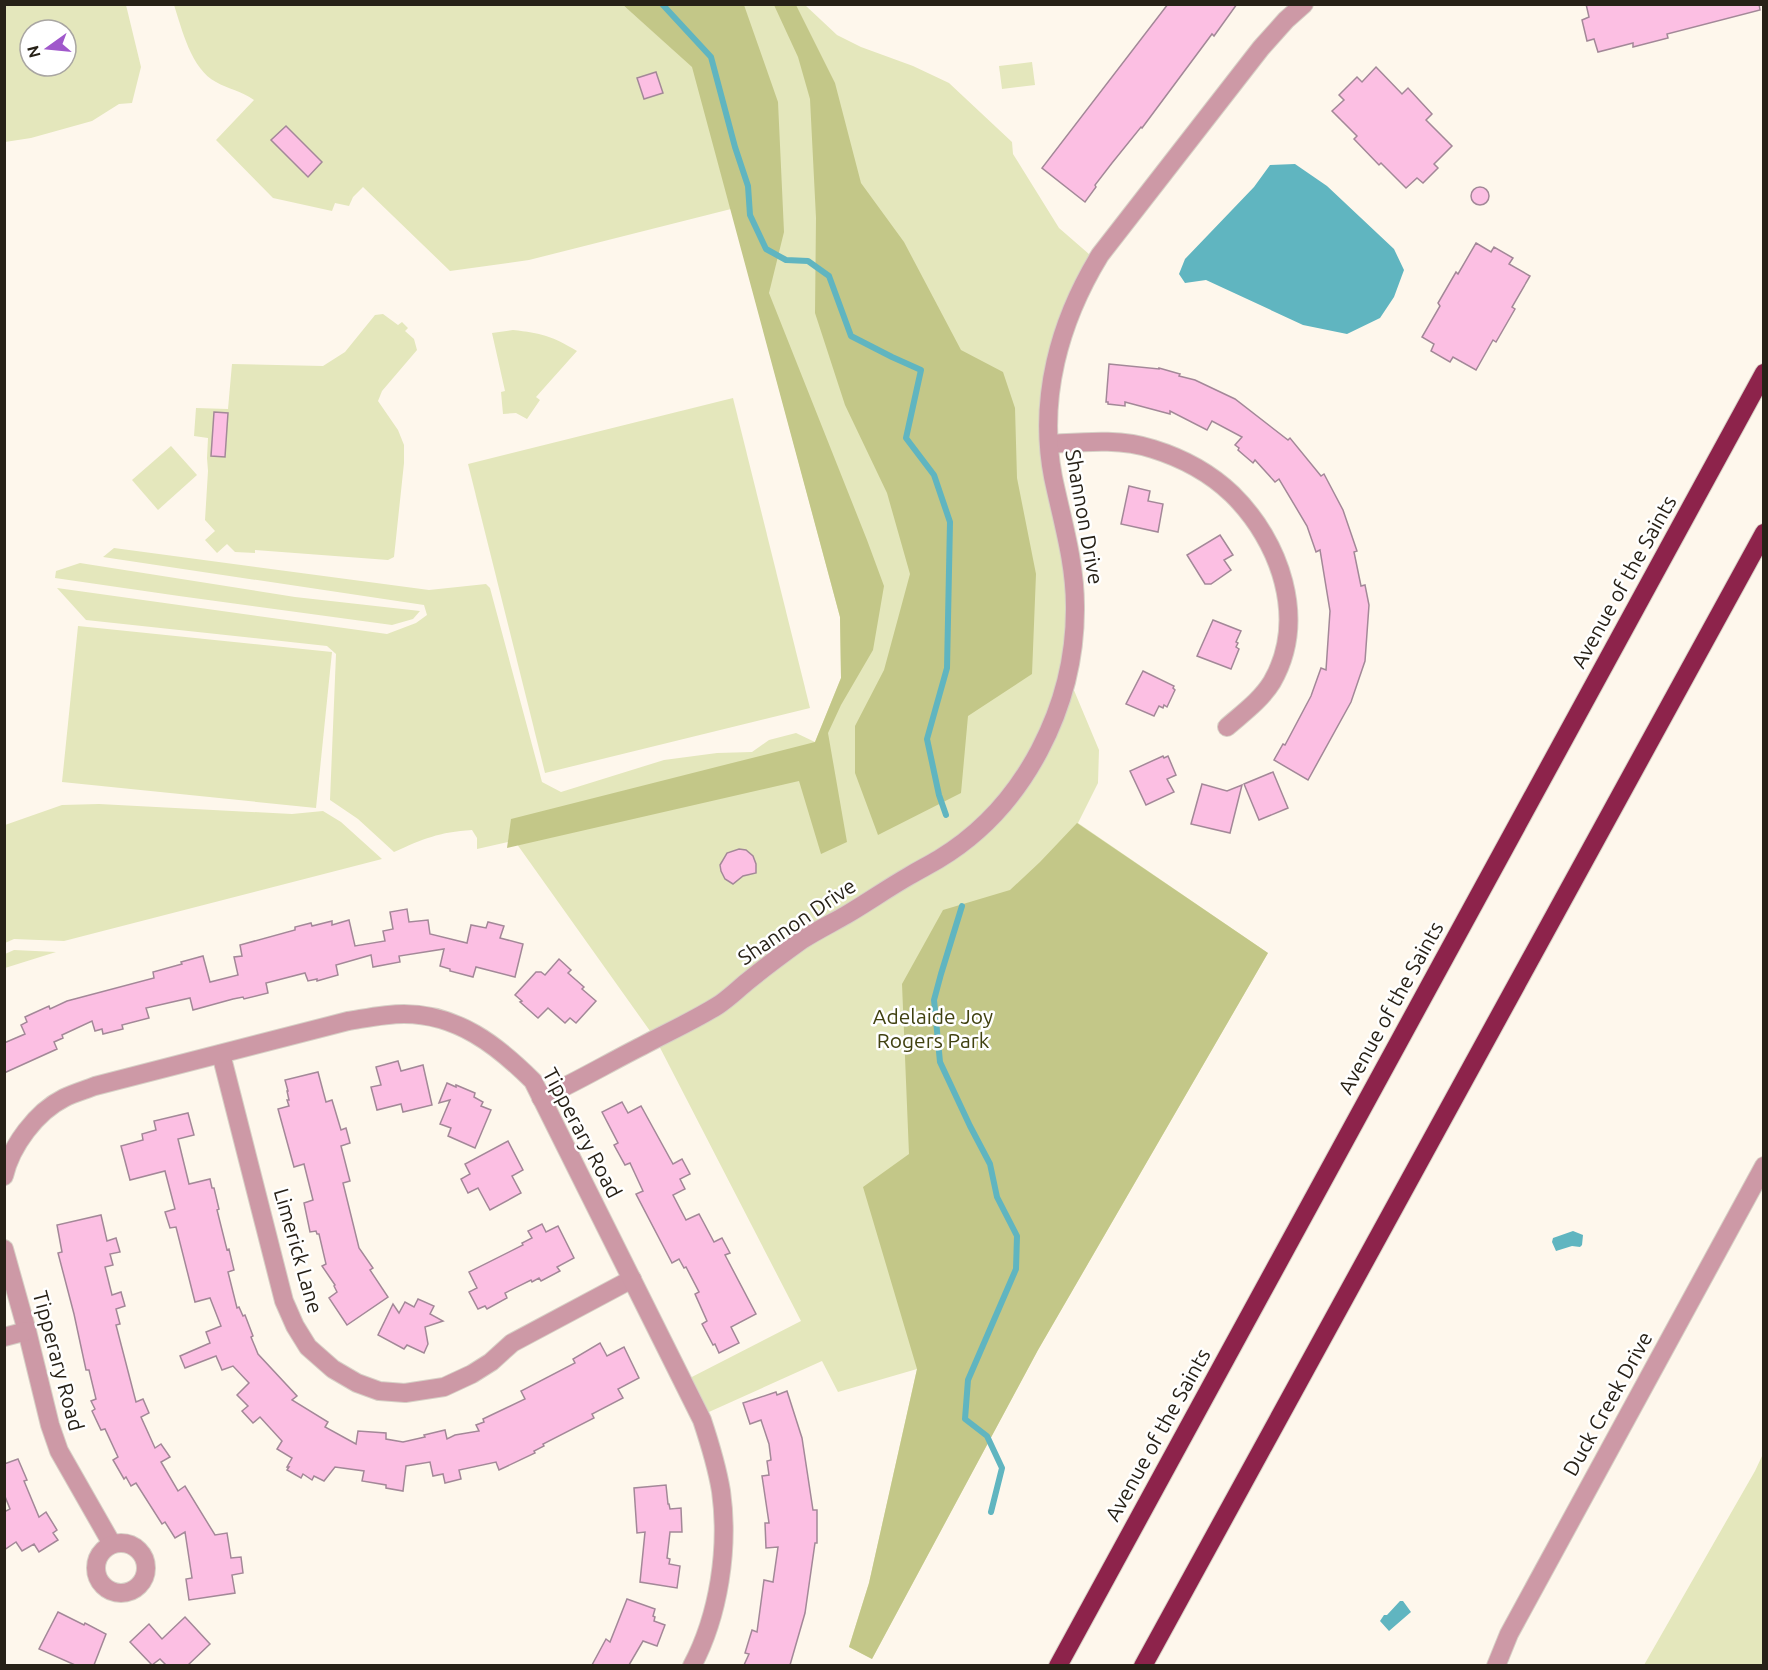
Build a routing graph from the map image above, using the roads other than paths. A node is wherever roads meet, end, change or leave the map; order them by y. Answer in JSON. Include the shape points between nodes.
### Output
{"nodes":[{"id":1,"x":1304,"y":4,"type":"edge"},
{"id":2,"x":1764,"y":373,"type":"edge"},
{"id":3,"x":1049,"y":444,"type":"junction"},
{"id":4,"x":1764,"y":533,"type":"edge"},
{"id":5,"x":1227,"y":727,"type":"dead end"},
{"id":6,"x":221,"y":1054,"type":"junction"},
{"id":7,"x":541,"y":1098,"type":"junction"},
{"id":8,"x":1764,"y":1166,"type":"edge"},
{"id":9,"x":4,"y":1176,"type":"edge"},
{"id":10,"x":4,"y":1249,"type":"edge"},
{"id":11,"x":632,"y":1279,"type":"junction"},
{"id":12,"x":27,"y":1332,"type":"junction"},
{"id":13,"x":4,"y":1337,"type":"edge"},
{"id":14,"x":112,"y":1544,"type":"dead end"},
{"id":15,"x":692,"y":1665,"type":"edge"},
{"id":16,"x":1058,"y":1665,"type":"edge"},
{"id":17,"x":1143,"y":1665,"type":"edge"},
{"id":18,"x":1496,"y":1665,"type":"edge"}],
"edges":[{"from":1,"to":3,"type":"street","name":"Shannon Drive","via":[[1262,48],[1100,255],[1079,291],[1054,366]]},
{"from":2,"to":16,"type":"highway","name":"Avenue of the Saints"},
{"from":3,"to":5,"type":"street","via":[[1126,443],[1183,460],[1231,494],[1264,535],[1286,590],[1287,638],[1281,664],[1265,692]]},
{"from":3,"to":7,"type":"street","name":"Shannon Drive","via":[[1072,562],[1074,635],[1068,676],[1056,716],[1028,771],[1003,804],[974,834],[940,859],[803,940],[718,1005]]},
{"from":4,"to":17,"type":"highway"},
{"from":6,"to":7,"type":"street","name":"Tipperary Road","via":[[348,1022],[386,1015],[423,1015],[463,1027],[487,1040],[533,1081]]},
{"from":6,"to":9,"type":"street","name":"Tipperary Road","via":[[95,1086],[62,1099],[40,1115],[21,1140]]},
{"from":6,"to":11,"type":"street","name":"Limerick Lane","via":[[284,1301],[308,1347],[357,1383],[379,1391],[405,1393],[444,1387],[481,1368],[512,1343]]},
{"from":7,"to":11,"type":"street","name":"Tipperary Road"},
{"from":8,"to":18,"type":"street","name":"Duck Creek Drive","via":[[1509,1634]]},
{"from":10,"to":12,"type":"street","name":"Tipperary Road"},
{"from":11,"to":15,"type":"street","name":"Tipperary Road","via":[[702,1420],[721,1492],[723,1535],[716,1599]]},
{"from":12,"to":13,"type":"street"},
{"from":12,"to":14,"type":"street","name":"Tipperary Road","via":[[59,1451]]}]}
